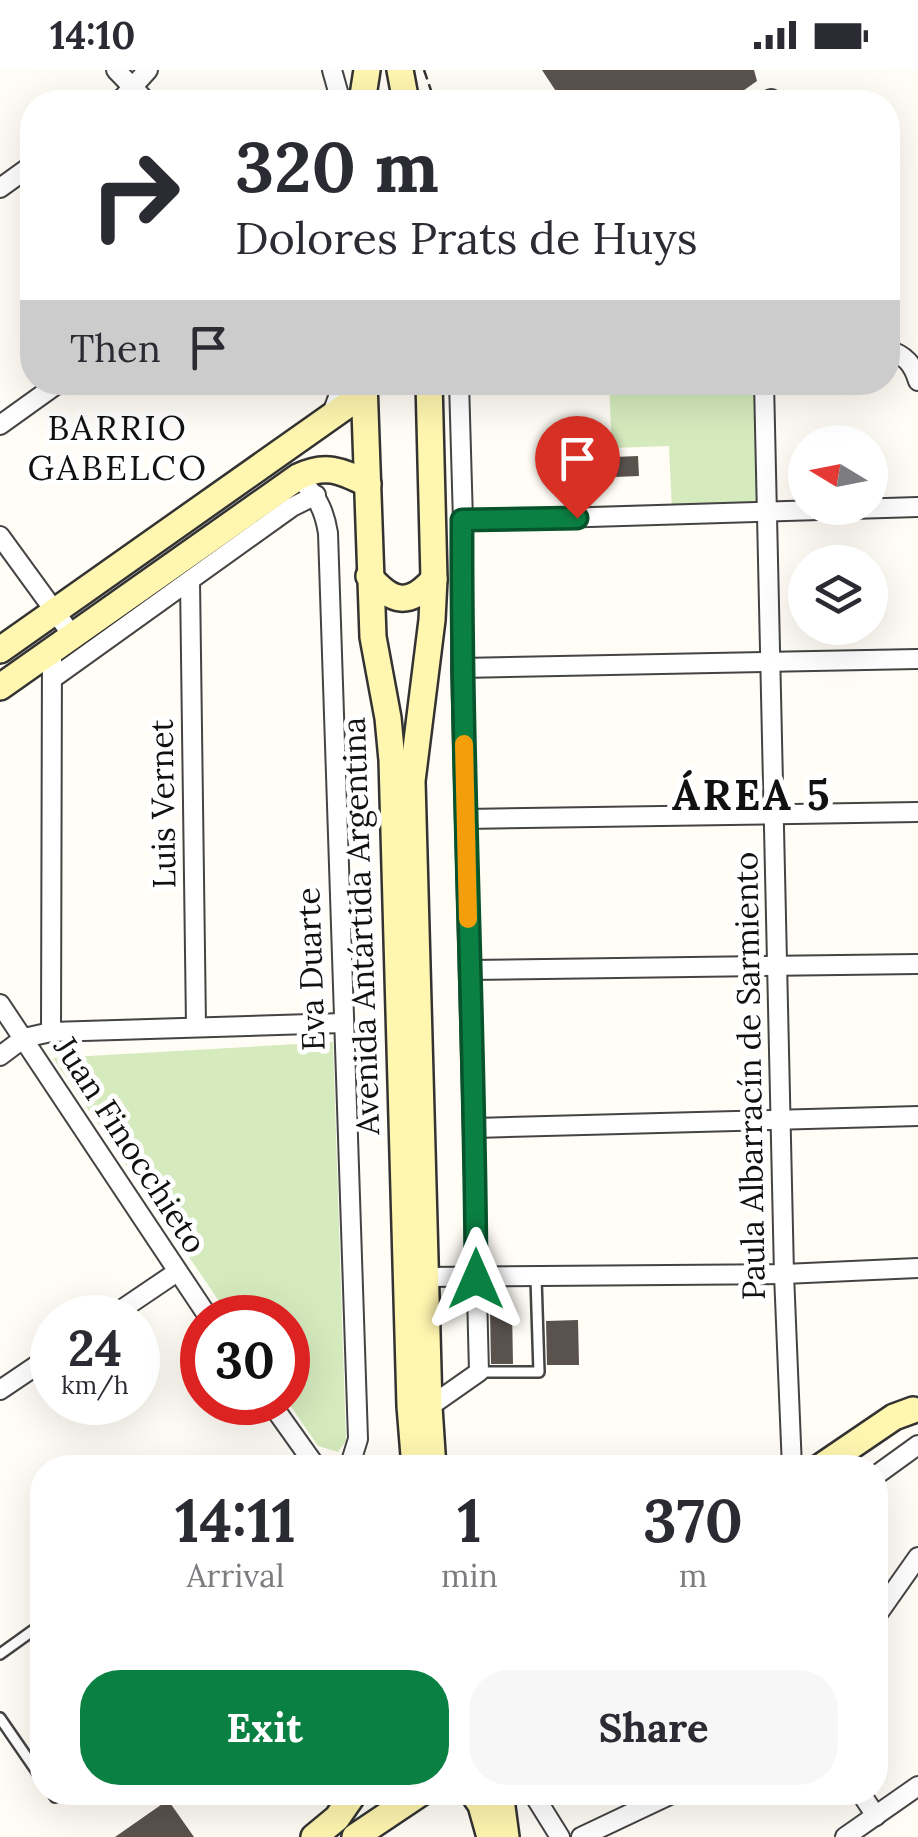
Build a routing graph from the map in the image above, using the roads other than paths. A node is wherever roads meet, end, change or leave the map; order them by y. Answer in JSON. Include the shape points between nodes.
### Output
{"nodes":[{"id":1,"x":116,"y":70,"type":"edge"},
{"id":2,"x":136,"y":90,"type":"edge"},
{"id":3,"x":900,"y":354,"type":"edge"},
{"id":4,"x":916,"y":375,"type":"edge"},
{"id":5,"x":42,"y":395,"type":"edge"},
{"id":6,"x":338,"y":395,"type":"edge"},
{"id":7,"x":354,"y":395,"type":"edge"},
{"id":8,"x":364,"y":395,"type":"edge"},
{"id":9,"x":429,"y":395,"type":"edge"},
{"id":10,"x":449,"y":395,"type":"edge"},
{"id":11,"x":457,"y":395,"type":"edge"},
{"id":12,"x":764,"y":395,"type":"edge"},
{"id":13,"x":330,"y":418,"type":"junction"},
{"id":14,"x":0,"y":425,"type":"edge"},
{"id":15,"x":430,"y":428,"type":"junction"},
{"id":16,"x":368,"y":484,"type":"junction"},
{"id":17,"x":307,"y":486,"type":"junction"},
{"id":18,"x":918,"y":507,"type":"edge"},
{"id":19,"x":768,"y":514,"type":"junction"},
{"id":20,"x":462,"y":520,"type":"junction"},
{"id":21,"x":0,"y":536,"type":"edge"},
{"id":22,"x":369,"y":576,"type":"junction"},
{"id":23,"x":434,"y":580,"type":"junction"},
{"id":24,"x":190,"y":581,"type":"junction"},
{"id":25,"x":55,"y":612,"type":"junction"},
{"id":26,"x":62,"y":643,"type":"junction"},
{"id":27,"x":0,"y":650,"type":"edge"},
{"id":28,"x":918,"y":659,"type":"edge"},
{"id":29,"x":771,"y":661,"type":"junction"},
{"id":30,"x":462,"y":668,"type":"junction"},
{"id":31,"x":52,"y":679,"type":"junction"},
{"id":32,"x":0,"y":686,"type":"edge"},
{"id":33,"x":918,"y":812,"type":"edge"},
{"id":34,"x":774,"y":813,"type":"junction"},
{"id":35,"x":466,"y":819,"type":"junction"},
{"id":36,"x":778,"y":964,"type":"junction"},
{"id":37,"x":918,"y":964,"type":"edge"},
{"id":38,"x":469,"y":970,"type":"junction"},
{"id":39,"x":0,"y":1004,"type":"edge"},
{"id":40,"x":343,"y":1022,"type":"junction"},
{"id":41,"x":196,"y":1026,"type":"junction"},
{"id":42,"x":51,"y":1032,"type":"junction"},
{"id":43,"x":24,"y":1038,"type":"junction"},
{"id":44,"x":0,"y":1056,"type":"edge"},
{"id":45,"x":918,"y":1116,"type":"edge"},
{"id":46,"x":782,"y":1121,"type":"junction"},
{"id":47,"x":476,"y":1128,"type":"junction"},
{"id":48,"x":918,"y":1268,"type":"edge"},
{"id":49,"x":177,"y":1272,"type":"junction"},
{"id":50,"x":784,"y":1274,"type":"junction"},
{"id":51,"x":426,"y":1278,"type":"junction"},
{"id":52,"x":536,"y":1278,"type":"junction"},
{"id":53,"x":476,"y":1279,"type":"junction"},
{"id":54,"x":143,"y":1295,"type":"edge"},
{"id":55,"x":194,"y":1295,"type":"edge"},
{"id":56,"x":30,"y":1370,"type":"edge"},
{"id":57,"x":479,"y":1372,"type":"junction"},
{"id":58,"x":0,"y":1390,"type":"edge"},
{"id":59,"x":428,"y":1408,"type":"junction"},
{"id":60,"x":916,"y":1408,"type":"edge"},
{"id":61,"x":286,"y":1425,"type":"edge"},
{"id":62,"x":918,"y":1444,"type":"edge"},
{"id":63,"x":307,"y":1455,"type":"edge"},
{"id":64,"x":353,"y":1455,"type":"edge"},
{"id":65,"x":414,"y":1455,"type":"edge"},
{"id":66,"x":432,"y":1455,"type":"edge"},
{"id":67,"x":791,"y":1455,"type":"edge"},
{"id":68,"x":838,"y":1455,"type":"edge"},
{"id":69,"x":863,"y":1455,"type":"edge"},
{"id":70,"x":888,"y":1466,"type":"edge"},
{"id":71,"x":918,"y":1557,"type":"edge"},
{"id":72,"x":888,"y":1600,"type":"edge"},
{"id":73,"x":30,"y":1633,"type":"edge"},
{"id":74,"x":0,"y":1654,"type":"edge"},
{"id":75,"x":0,"y":1718,"type":"edge"},
{"id":76,"x":30,"y":1762,"type":"edge"},
{"id":77,"x":918,"y":1786,"type":"edge"},
{"id":78,"x":346,"y":1805,"type":"edge"},
{"id":79,"x":404,"y":1805,"type":"edge"},
{"id":80,"x":481,"y":1805,"type":"edge"},
{"id":81,"x":502,"y":1805,"type":"edge"},
{"id":82,"x":540,"y":1805,"type":"edge"},
{"id":83,"x":649,"y":1805,"type":"edge"},
{"id":84,"x":869,"y":1805,"type":"edge"},
{"id":85,"x":876,"y":1816,"type":"junction"},
{"id":86,"x":364,"y":1835,"type":"edge"},
{"id":87,"x":314,"y":1837,"type":"edge"},
{"id":88,"x":490,"y":1837,"type":"edge"},
{"id":89,"x":506,"y":1837,"type":"edge"},
{"id":90,"x":560,"y":1837,"type":"edge"},
{"id":91,"x":581,"y":1837,"type":"edge"},
{"id":92,"x":846,"y":1837,"type":"edge"}],
"edges":[{"from":1,"to":2,"type":"street"},
{"from":3,"to":4,"type":"street"},
{"from":5,"to":14,"type":"street"},
{"from":6,"to":13,"type":"street"},
{"from":7,"to":13,"type":"main road"},
{"from":8,"to":16,"type":"main road","name":"Avenida Antártida Argentina"},
{"from":9,"to":15,"type":"main road","name":"Avenida Antártida Argentina"},
{"from":10,"to":15,"type":"street"},
{"from":11,"to":20,"type":"street"},
{"from":12,"to":19,"type":"street","name":"Paula Albarracín de Sarmiento"},
{"from":13,"to":25,"type":"main road"},
{"from":15,"to":23,"type":"main road","name":"Avenida Antártida Argentina"},
{"from":16,"to":17,"type":"main road","via":[[328,467],[314,469]]},
{"from":16,"to":22,"type":"main road","name":"Avenida Antártida Argentina"},
{"from":17,"to":24,"type":"street","via":[[292,507]]},
{"from":17,"to":26,"type":"main road"},
{"from":17,"to":40,"type":"street","name":"Eva Duarte","via":[[328,533]]},
{"from":18,"to":19,"type":"street"},
{"from":19,"to":20,"type":"street"},
{"from":19,"to":29,"type":"street","name":"Paula Albarracín de Sarmiento"},
{"from":20,"to":30,"type":"street"},
{"from":21,"to":25,"type":"street"},
{"from":22,"to":23,"type":"main road","via":[[392,597],[406,598]]},
{"from":22,"to":65,"type":"main road","name":"Avenida Antártida Argentina","via":[[392,760]]},
{"from":23,"to":51,"type":"main road","name":"Avenida Antártida Argentina","via":[[412,781]]},
{"from":24,"to":31,"type":"street"},
{"from":24,"to":41,"type":"street","name":"Luis Vernet"},
{"from":25,"to":26,"type":"street"},
{"from":25,"to":27,"type":"main road"},
{"from":26,"to":31,"type":"street"},
{"from":26,"to":32,"type":"main road"},
{"from":28,"to":29,"type":"street"},
{"from":29,"to":30,"type":"street"},
{"from":29,"to":34,"type":"street","name":"Paula Albarracín de Sarmiento"},
{"from":30,"to":35,"type":"street"},
{"from":31,"to":42,"type":"street"},
{"from":33,"to":34,"type":"street"},
{"from":34,"to":35,"type":"street"},
{"from":34,"to":36,"type":"street","name":"Paula Albarracín de Sarmiento"},
{"from":35,"to":38,"type":"street"},
{"from":36,"to":37,"type":"street"},
{"from":36,"to":38,"type":"street"},
{"from":36,"to":46,"type":"street","name":"Paula Albarracín de Sarmiento"},
{"from":38,"to":47,"type":"street"},
{"from":39,"to":43,"type":"street","name":"Juan Finocchieto"},
{"from":40,"to":41,"type":"street"},
{"from":40,"to":64,"type":"street","name":"Eva Duarte","via":[[358,1440]]},
{"from":41,"to":42,"type":"street"},
{"from":42,"to":43,"type":"street"},
{"from":43,"to":44,"type":"street"},
{"from":43,"to":49,"type":"street","name":"Juan Finocchieto"},
{"from":45,"to":46,"type":"street"},
{"from":46,"to":47,"type":"street"},
{"from":46,"to":50,"type":"street","name":"Paula Albarracín de Sarmiento"},
{"from":47,"to":53,"type":"street"},
{"from":48,"to":50,"type":"street"},
{"from":49,"to":54,"type":"street"},
{"from":49,"to":55,"type":"street","name":"Juan Finocchieto"},
{"from":50,"to":52,"type":"street"},
{"from":50,"to":67,"type":"street","name":"Paula Albarracín de Sarmiento"},
{"from":51,"to":53,"type":"street"},
{"from":51,"to":59,"type":"main road","name":"Avenida Antártida Argentina"},
{"from":52,"to":53,"type":"street"},
{"from":52,"to":57,"type":"lane","via":[[539,1372]]},
{"from":53,"to":57,"type":"street"},
{"from":56,"to":58,"type":"street"},
{"from":57,"to":59,"type":"street"},
{"from":59,"to":66,"type":"main road","name":"Avenida Antártida Argentina"},
{"from":60,"to":68,"type":"main road"},
{"from":60,"to":69,"type":"main road"},
{"from":61,"to":63,"type":"street"},
{"from":62,"to":70,"type":"street"},
{"from":71,"to":72,"type":"street"},
{"from":73,"to":74,"type":"lane"},
{"from":75,"to":76,"type":"lane"},
{"from":77,"to":85,"type":"street"},
{"from":78,"to":87,"type":"main road"},
{"from":79,"to":86,"type":"main road"},
{"from":80,"to":88,"type":"main road"},
{"from":81,"to":89,"type":"main road"},
{"from":82,"to":90,"type":"street"},
{"from":83,"to":91,"type":"street"},
{"from":84,"to":85,"type":"street"},
{"from":85,"to":92,"type":"street"}]}
